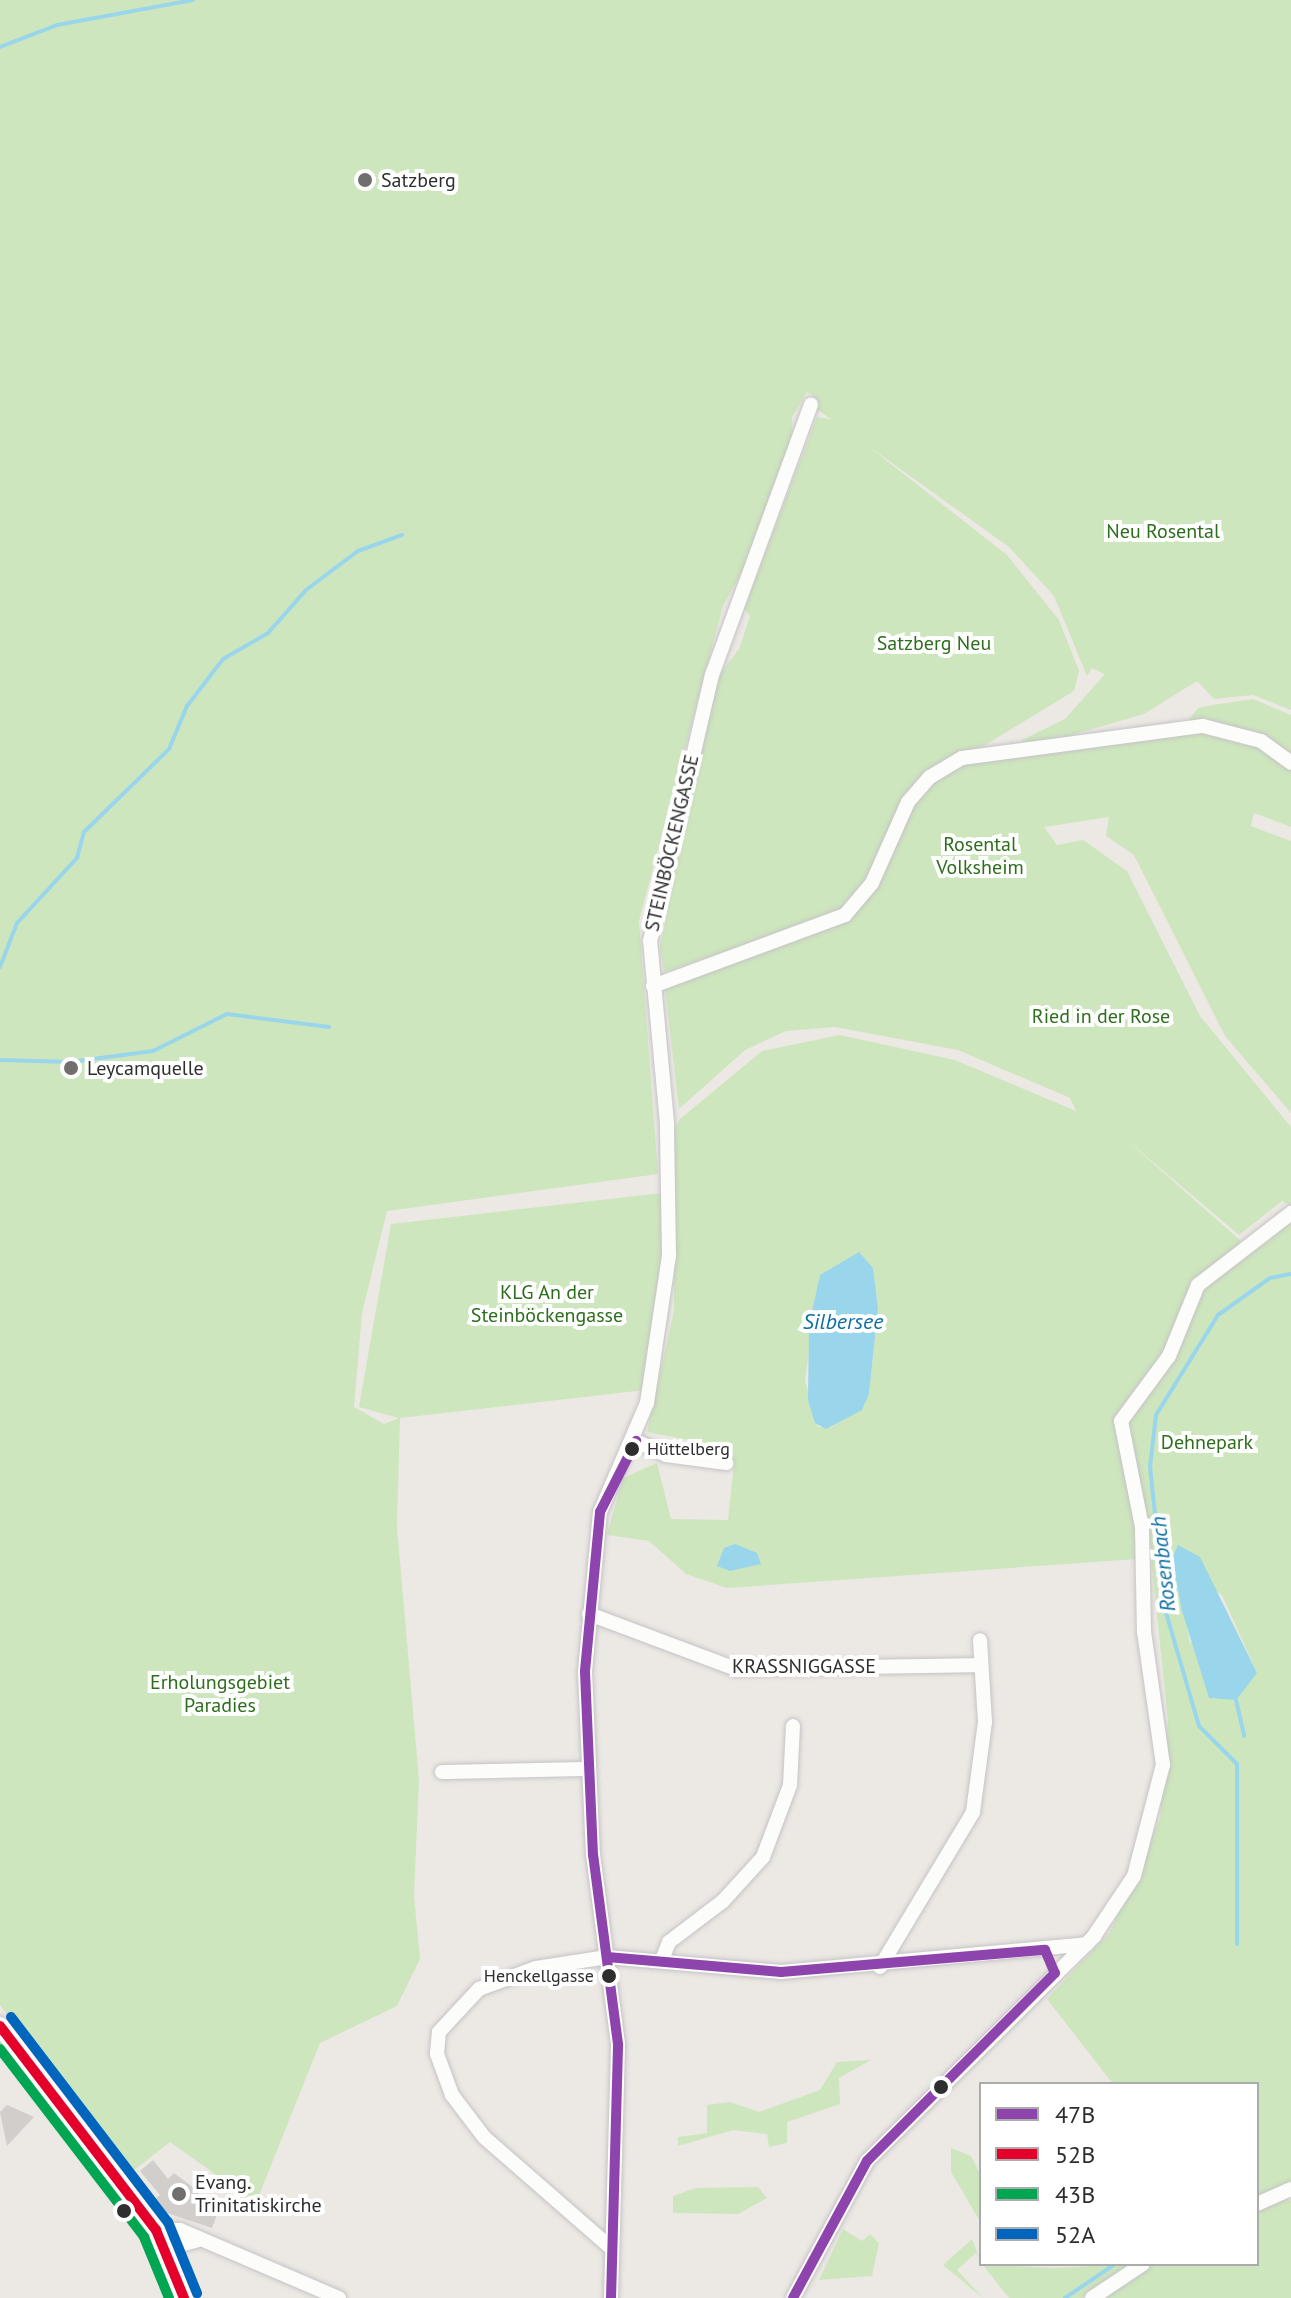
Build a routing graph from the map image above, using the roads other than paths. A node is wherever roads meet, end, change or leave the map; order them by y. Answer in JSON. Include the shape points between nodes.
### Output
{"nodes":[{"id":1,"x":811,"y":405,"type":"dead end"},
{"id":2,"x":1291,"y":763,"type":"edge"},
{"id":3,"x":653,"y":986,"type":"junction"},
{"id":4,"x":1291,"y":1213,"type":"edge"},
{"id":5,"x":636,"y":1441,"type":"junction"},
{"id":6,"x":726,"y":1463,"type":"dead end"},
{"id":7,"x":589,"y":1614,"type":"junction"},
{"id":8,"x":980,"y":1640,"type":"dead end"},
{"id":9,"x":981,"y":1665,"type":"junction"},
{"id":10,"x":793,"y":1726,"type":"dead end"},
{"id":11,"x":587,"y":1769,"type":"junction"},
{"id":12,"x":442,"y":1772,"type":"dead end"},
{"id":13,"x":1087,"y":1944,"type":"junction"},
{"id":14,"x":1045,"y":1950,"type":"junction"},
{"id":15,"x":607,"y":1957,"type":"junction"},
{"id":16,"x":662,"y":1960,"type":"junction"},
{"id":17,"x":880,"y":1967,"type":"junction"},
{"id":18,"x":1055,"y":1973,"type":"junction"},
{"id":19,"x":0,"y":2026,"type":"edge"},
{"id":20,"x":1291,"y":2189,"type":"edge"},
{"id":21,"x":1259,"y":2203,"type":"edge"},
{"id":22,"x":156,"y":2230,"type":"junction"},
{"id":23,"x":198,"y":2240,"type":"junction"},
{"id":24,"x":610,"y":2247,"type":"junction"},
{"id":25,"x":165,"y":2249,"type":"junction"},
{"id":26,"x":1140,"y":2266,"type":"edge"},
{"id":27,"x":184,"y":2298,"type":"edge"},
{"id":28,"x":339,"y":2298,"type":"edge"},
{"id":29,"x":611,"y":2298,"type":"edge"},
{"id":30,"x":793,"y":2298,"type":"edge"},
{"id":31,"x":1092,"y":2298,"type":"edge"}],
"edges":[{"from":1,"to":3,"type":"street","name":"STEINBÖCKENGASSE","via":[[707,693],[654,910]]},
{"from":2,"to":3,"type":"street","via":[[1261,741],[1203,726],[962,758],[930,777],[908,802],[872,883],[845,915]]},
{"from":3,"to":5,"type":"street","name":"STEINBÖCKENGASSE","via":[[671,1224],[653,1373]]},
{"from":4,"to":13,"type":"street","via":[[1198,1285],[1169,1356],[1121,1421],[1142,1527],[1143,1613],[1162,1778],[1134,1876]]},
{"from":5,"to":6,"type":"street","via":[[666,1455]]},
{"from":5,"to":7,"type":"street","name":"STEINBÖCKENGASSE","via":[[605,1490]]},
{"from":7,"to":9,"type":"street","name":"KRASSNIGGASSE","via":[[736,1669]]},
{"from":7,"to":11,"type":"street","name":"STEINBÖCKENGASSE"},
{"from":8,"to":9,"type":"street"},
{"from":9,"to":17,"type":"street","via":[[985,1722],[973,1812]]},
{"from":10,"to":16,"type":"street","via":[[790,1785],[763,1857],[723,1901],[669,1942]]},
{"from":11,"to":12,"type":"street"},
{"from":11,"to":15,"type":"street","name":"STEINBÖCKENGASSE"},
{"from":13,"to":14,"type":"street"},
{"from":13,"to":18,"type":"street"},
{"from":14,"to":17,"type":"street"},
{"from":14,"to":18,"type":"street"},
{"from":15,"to":16,"type":"street"},
{"from":15,"to":24,"type":"street","name":"STEINBÖCKENGASSE","via":[[618,2044]]},
{"from":15,"to":24,"type":"street","via":[[536,1968],[479,1989],[439,2032],[437,2054],[452,2095],[484,2137]]},
{"from":16,"to":17,"type":"street","via":[[781,1972]]},
{"from":18,"to":30,"type":"street","via":[[867,2161]]},
{"from":19,"to":22,"type":"main road"},
{"from":20,"to":21,"type":"street"},
{"from":22,"to":23,"type":"street","via":[[174,2228]]},
{"from":22,"to":25,"type":"main road"},
{"from":23,"to":25,"type":"street"},
{"from":23,"to":28,"type":"street"},
{"from":24,"to":29,"type":"street","name":"STEINBÖCKENGASSE"},
{"from":25,"to":27,"type":"main road"},
{"from":26,"to":31,"type":"street"}]}
